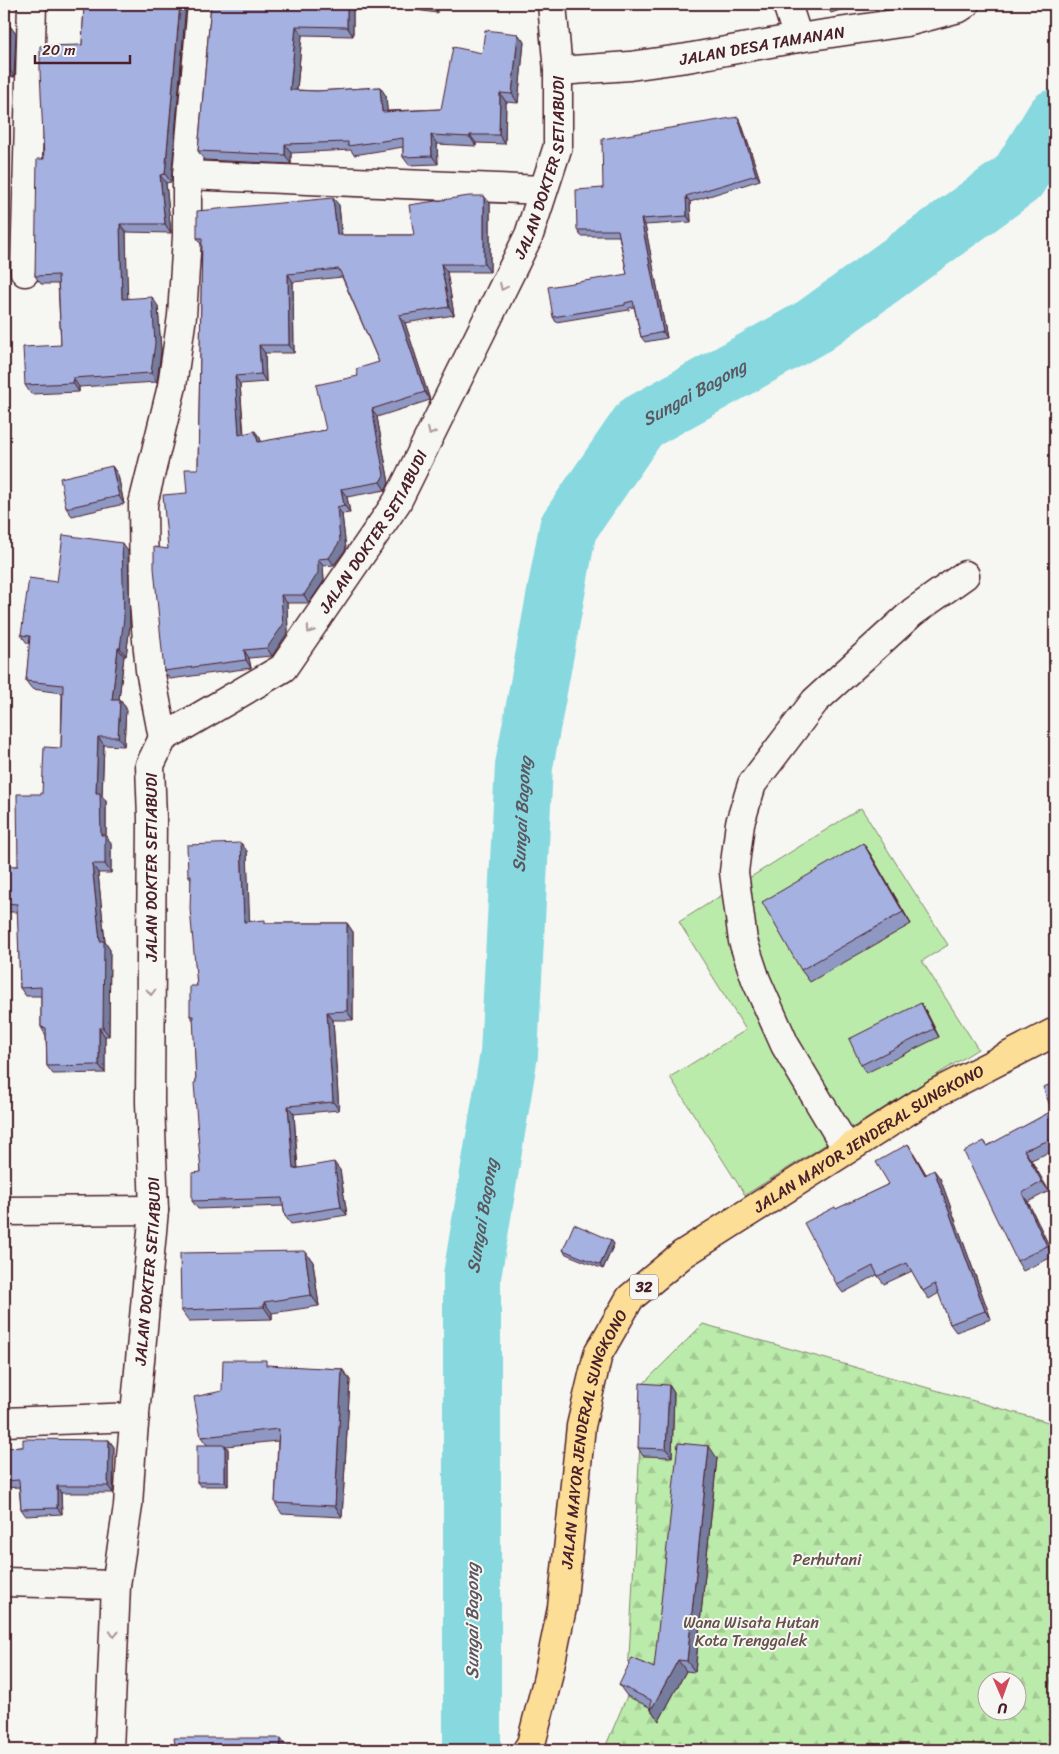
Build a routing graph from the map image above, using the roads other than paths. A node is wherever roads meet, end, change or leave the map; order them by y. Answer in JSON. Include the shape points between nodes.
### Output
{"nodes":[{"id":1,"x":32,"y":4,"type":"edge"},
{"id":2,"x":202,"y":4,"type":"edge"},
{"id":3,"x":552,"y":4,"type":"edge"},
{"id":4,"x":787,"y":4,"type":"edge"},
{"id":5,"x":965,"y":4,"type":"edge"},
{"id":6,"x":798,"y":38,"type":"junction"},
{"id":7,"x":558,"y":71,"type":"junction"},
{"id":8,"x":186,"y":175,"type":"junction"},
{"id":9,"x":543,"y":190,"type":"junction"},
{"id":10,"x":25,"y":272,"type":"dead end"},
{"id":11,"x":965,"y":575,"type":"dead end"},
{"id":12,"x":163,"y":738,"type":"junction"},
{"id":13,"x":1055,"y":1032,"type":"edge"},
{"id":14,"x":847,"y":1149,"type":"junction"},
{"id":15,"x":154,"y":1210,"type":"junction"},
{"id":16,"x":4,"y":1211,"type":"edge"},
{"id":17,"x":135,"y":1417,"type":"junction"},
{"id":18,"x":4,"y":1422,"type":"edge"},
{"id":19,"x":4,"y":1582,"type":"edge"},
{"id":20,"x":116,"y":1585,"type":"junction"},
{"id":21,"x":109,"y":1750,"type":"edge"},
{"id":22,"x":527,"y":1750,"type":"edge"}],
"edges":[{"from":1,"to":10,"type":"street"},
{"from":2,"to":8,"type":"street"},
{"from":3,"to":7,"type":"street","name":"JALAN DOKTER SETIABUDI"},
{"from":4,"to":6,"type":"street"},
{"from":5,"to":6,"type":"street","name":"JALAN DESA TAMANAN","via":[[907,22]]},
{"from":6,"to":7,"type":"street","name":"JALAN DESA TAMANAN","via":[[630,66]]},
{"from":7,"to":9,"type":"street","name":"JALAN DOKTER SETIABUDI","via":[[558,146]]},
{"from":8,"to":9,"type":"street"},
{"from":8,"to":12,"type":"street","via":[[182,316],[172,386],[143,504],[147,640]]},
{"from":9,"to":12,"type":"street","name":"JALAN DOKTER SETIABUDI","one_way":true,"via":[[529,235],[397,502],[283,668]]},
{"from":11,"to":14,"type":"street","via":[[913,612],[814,701],[752,784],[740,823],[734,872],[743,941],[756,980],[786,1046]]},
{"from":12,"to":15,"type":"street","name":"JALAN DOKTER SETIABUDI","one_way":true,"via":[[150,766],[150,1102]]},
{"from":13,"to":14,"type":"highway","name":"JALAN MAYOR JENDERAL SUNGKONO","number":"32","via":[[936,1092]]},
{"from":14,"to":22,"type":"highway","name":"JALAN MAYOR JENDERAL SUNGKONO","number":"32","via":[[683,1254],[630,1298],[598,1354],[581,1426],[562,1608],[547,1681]]},
{"from":15,"to":16,"type":"street"},
{"from":15,"to":17,"type":"street","name":"JALAN DOKTER SETIABUDI"},
{"from":17,"to":18,"type":"street"},
{"from":17,"to":20,"type":"street","name":"JALAN DOKTER SETIABUDI","via":[[128,1506]]},
{"from":19,"to":20,"type":"street"},
{"from":20,"to":21,"type":"street","name":"JALAN DOKTER SETIABUDI","one_way":true}]}
